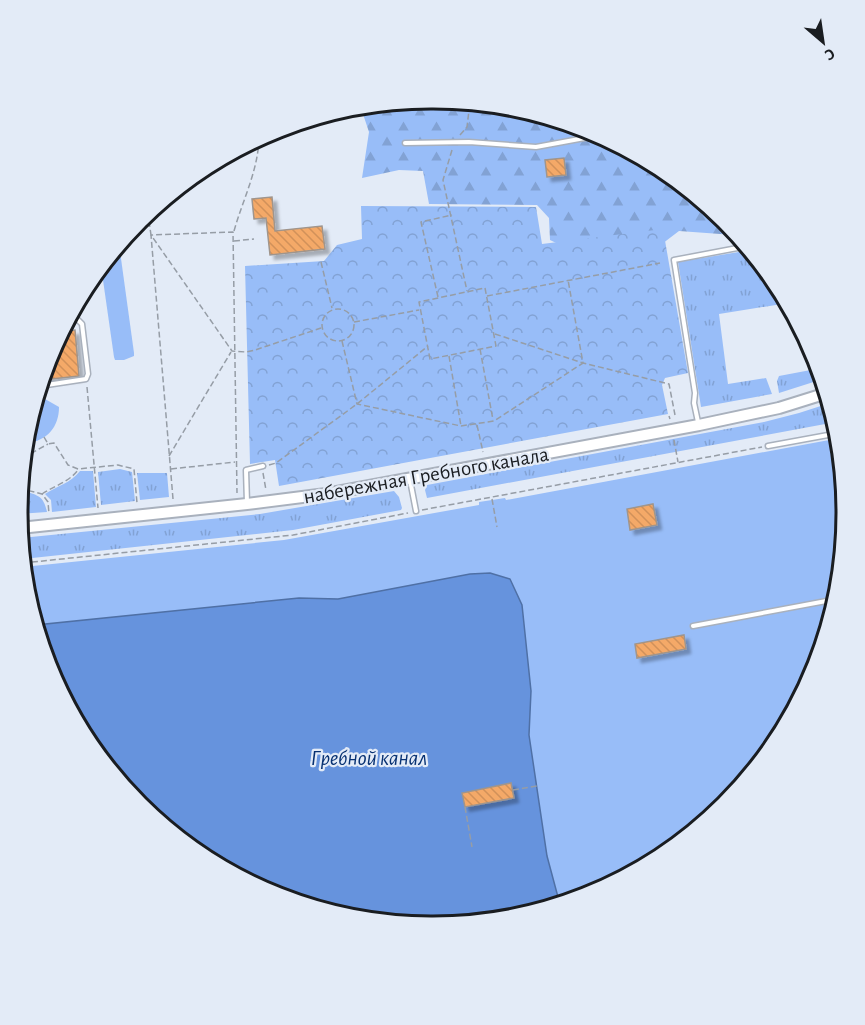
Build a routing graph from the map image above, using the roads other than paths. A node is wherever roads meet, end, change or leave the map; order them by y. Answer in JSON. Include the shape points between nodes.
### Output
{"nodes":[{"id":1,"x":584,"y":138,"type":"edge"},
{"id":2,"x":405,"y":143,"type":"dead end"},
{"id":3,"x":738,"y":248,"type":"edge"},
{"id":4,"x":77,"y":321,"type":"edge"},
{"id":5,"x":50,"y":385,"type":"edge"},
{"id":6,"x":819,"y":396,"type":"edge"},
{"id":7,"x":699,"y":425,"type":"junction"},
{"id":8,"x":829,"y":435,"type":"edge"},
{"id":9,"x":768,"y":446,"type":"road end"},
{"id":10,"x":262,"y":466,"type":"road end"},
{"id":11,"x":410,"y":478,"type":"junction"},
{"id":12,"x":247,"y":504,"type":"junction"},
{"id":13,"x":416,"y":511,"type":"road end"},
{"id":14,"x":29,"y":527,"type":"edge"},
{"id":15,"x":827,"y":601,"type":"edge"},
{"id":16,"x":693,"y":627,"type":"dead end"}],
"edges":[{"from":1,"to":2,"type":"lane","via":[[536,147]]},
{"from":3,"to":7,"type":"lane","via":[[675,260]]},
{"from":4,"to":5,"type":"lane","via":[[82,324],[86,379]]},
{"from":6,"to":7,"type":"street","name":"набережная Гребного канала"},
{"from":7,"to":11,"type":"street","name":"набережная Гребного канала"},
{"from":8,"to":9,"type":"lane"},
{"from":10,"to":12,"type":"lane","via":[[246,470]]},
{"from":11,"to":12,"type":"street","name":"набережная Гребного канала"},
{"from":11,"to":13,"type":"lane"},
{"from":12,"to":14,"type":"street","name":"набережная Гребного канала"},
{"from":15,"to":16,"type":"lane"}]}
